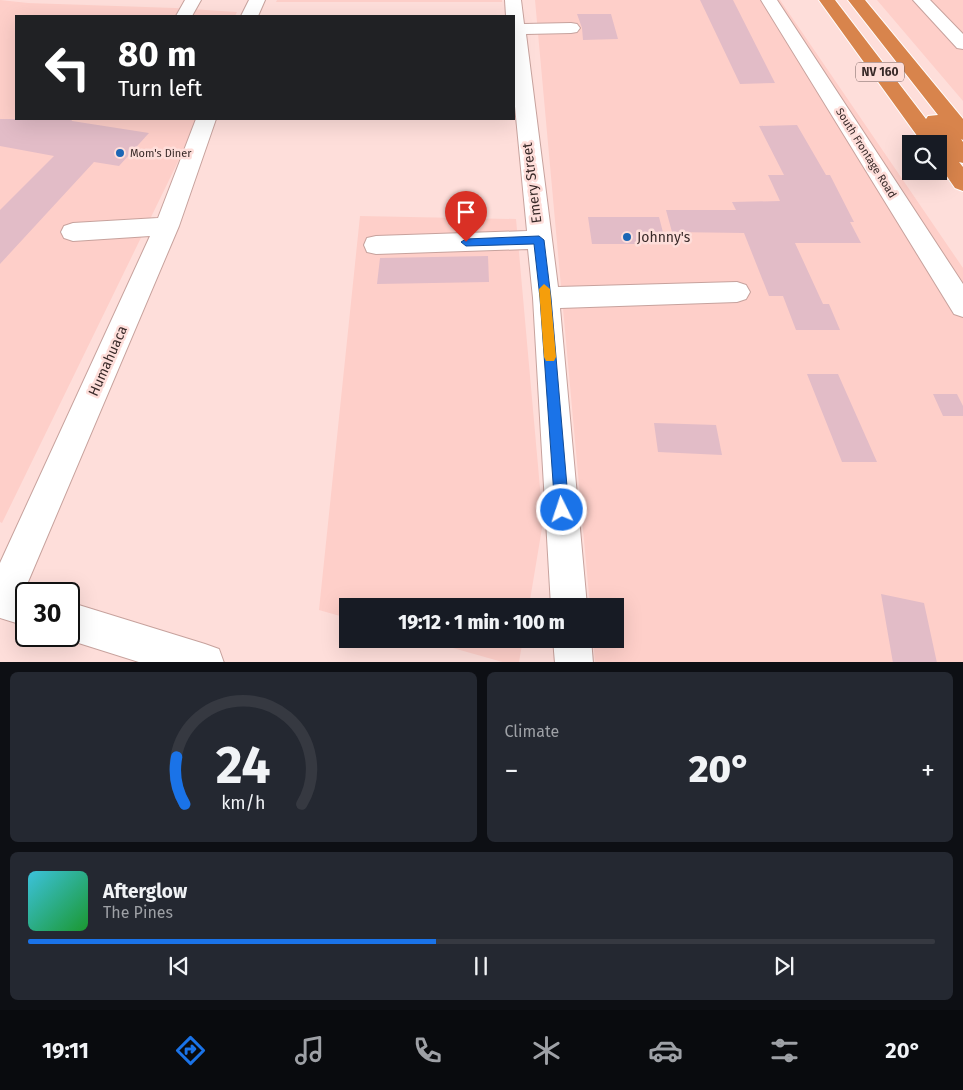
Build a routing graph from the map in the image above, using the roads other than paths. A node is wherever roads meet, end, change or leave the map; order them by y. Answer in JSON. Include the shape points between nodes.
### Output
{"nodes":[{"id":1,"x":194,"y":0,"type":"edge"},
{"id":2,"x":258,"y":0,"type":"edge"},
{"id":3,"x":513,"y":0,"type":"edge"},
{"id":4,"x":769,"y":0,"type":"edge"},
{"id":5,"x":827,"y":0,"type":"edge"},
{"id":6,"x":856,"y":0,"type":"edge"},
{"id":7,"x":921,"y":0,"type":"edge"},
{"id":8,"x":185,"y":15,"type":"edge"},
{"id":9,"x":250,"y":15,"type":"edge"},
{"id":10,"x":571,"y":28,"type":"dead end"},
{"id":11,"x":517,"y":29,"type":"junction"},
{"id":12,"x":963,"y":44,"type":"edge"},
{"id":13,"x":874,"y":65,"type":"junction"},
{"id":14,"x":206,"y":120,"type":"edge"},
{"id":15,"x":963,"y":132,"type":"edge"},
{"id":16,"x":927,"y":135,"type":"edge"},
{"id":17,"x":963,"y":156,"type":"edge"},
{"id":18,"x":947,"y":161,"type":"edge"},
{"id":19,"x":963,"y":183,"type":"edge"},
{"id":20,"x":167,"y":226,"type":"junction"},
{"id":21,"x":73,"y":232,"type":"dead end"},
{"id":22,"x":539,"y":240,"type":"junction"},
{"id":23,"x":376,"y":245,"type":"dead end"},
{"id":24,"x":737,"y":292,"type":"dead end"},
{"id":25,"x":546,"y":298,"type":"junction"},
{"id":26,"x":963,"y":306,"type":"edge"},
{"id":27,"x":568,"y":598,"type":"edge"},
{"id":28,"x":9,"y":602,"type":"edge"},
{"id":29,"x":80,"y":624,"type":"edge"},
{"id":30,"x":573,"y":648,"type":"edge"},
{"id":31,"x":204,"y":662,"type":"edge"},
{"id":32,"x":574,"y":662,"type":"edge"}],
"edges":[{"from":1,"to":8,"type":"street"},
{"from":2,"to":9,"type":"street"},
{"from":3,"to":11,"type":"street","name":"Emery Street"},
{"from":4,"to":26,"type":"street","name":"South Frontage Road"},
{"from":5,"to":13,"type":"highway","number":"NV 160"},
{"from":6,"to":15,"type":"highway","number":"NV 160"},
{"from":7,"to":12,"type":"street"},
{"from":10,"to":11,"type":"street"},
{"from":11,"to":22,"type":"street","name":"Emery Street"},
{"from":13,"to":16,"type":"highway","number":"NV 160"},
{"from":13,"to":17,"type":"highway","via":[[912,91]]},
{"from":14,"to":20,"type":"street","name":"Humahuaca"},
{"from":18,"to":19,"type":"highway"},
{"from":20,"to":21,"type":"street"},
{"from":20,"to":28,"type":"street","name":"Humahuaca"},
{"from":22,"to":23,"type":"street"},
{"from":22,"to":25,"type":"street","name":"Emery Street"},
{"from":24,"to":25,"type":"street"},
{"from":25,"to":27,"type":"street","name":"Emery Street"},
{"from":29,"to":31,"type":"street"},
{"from":30,"to":32,"type":"street"}]}
